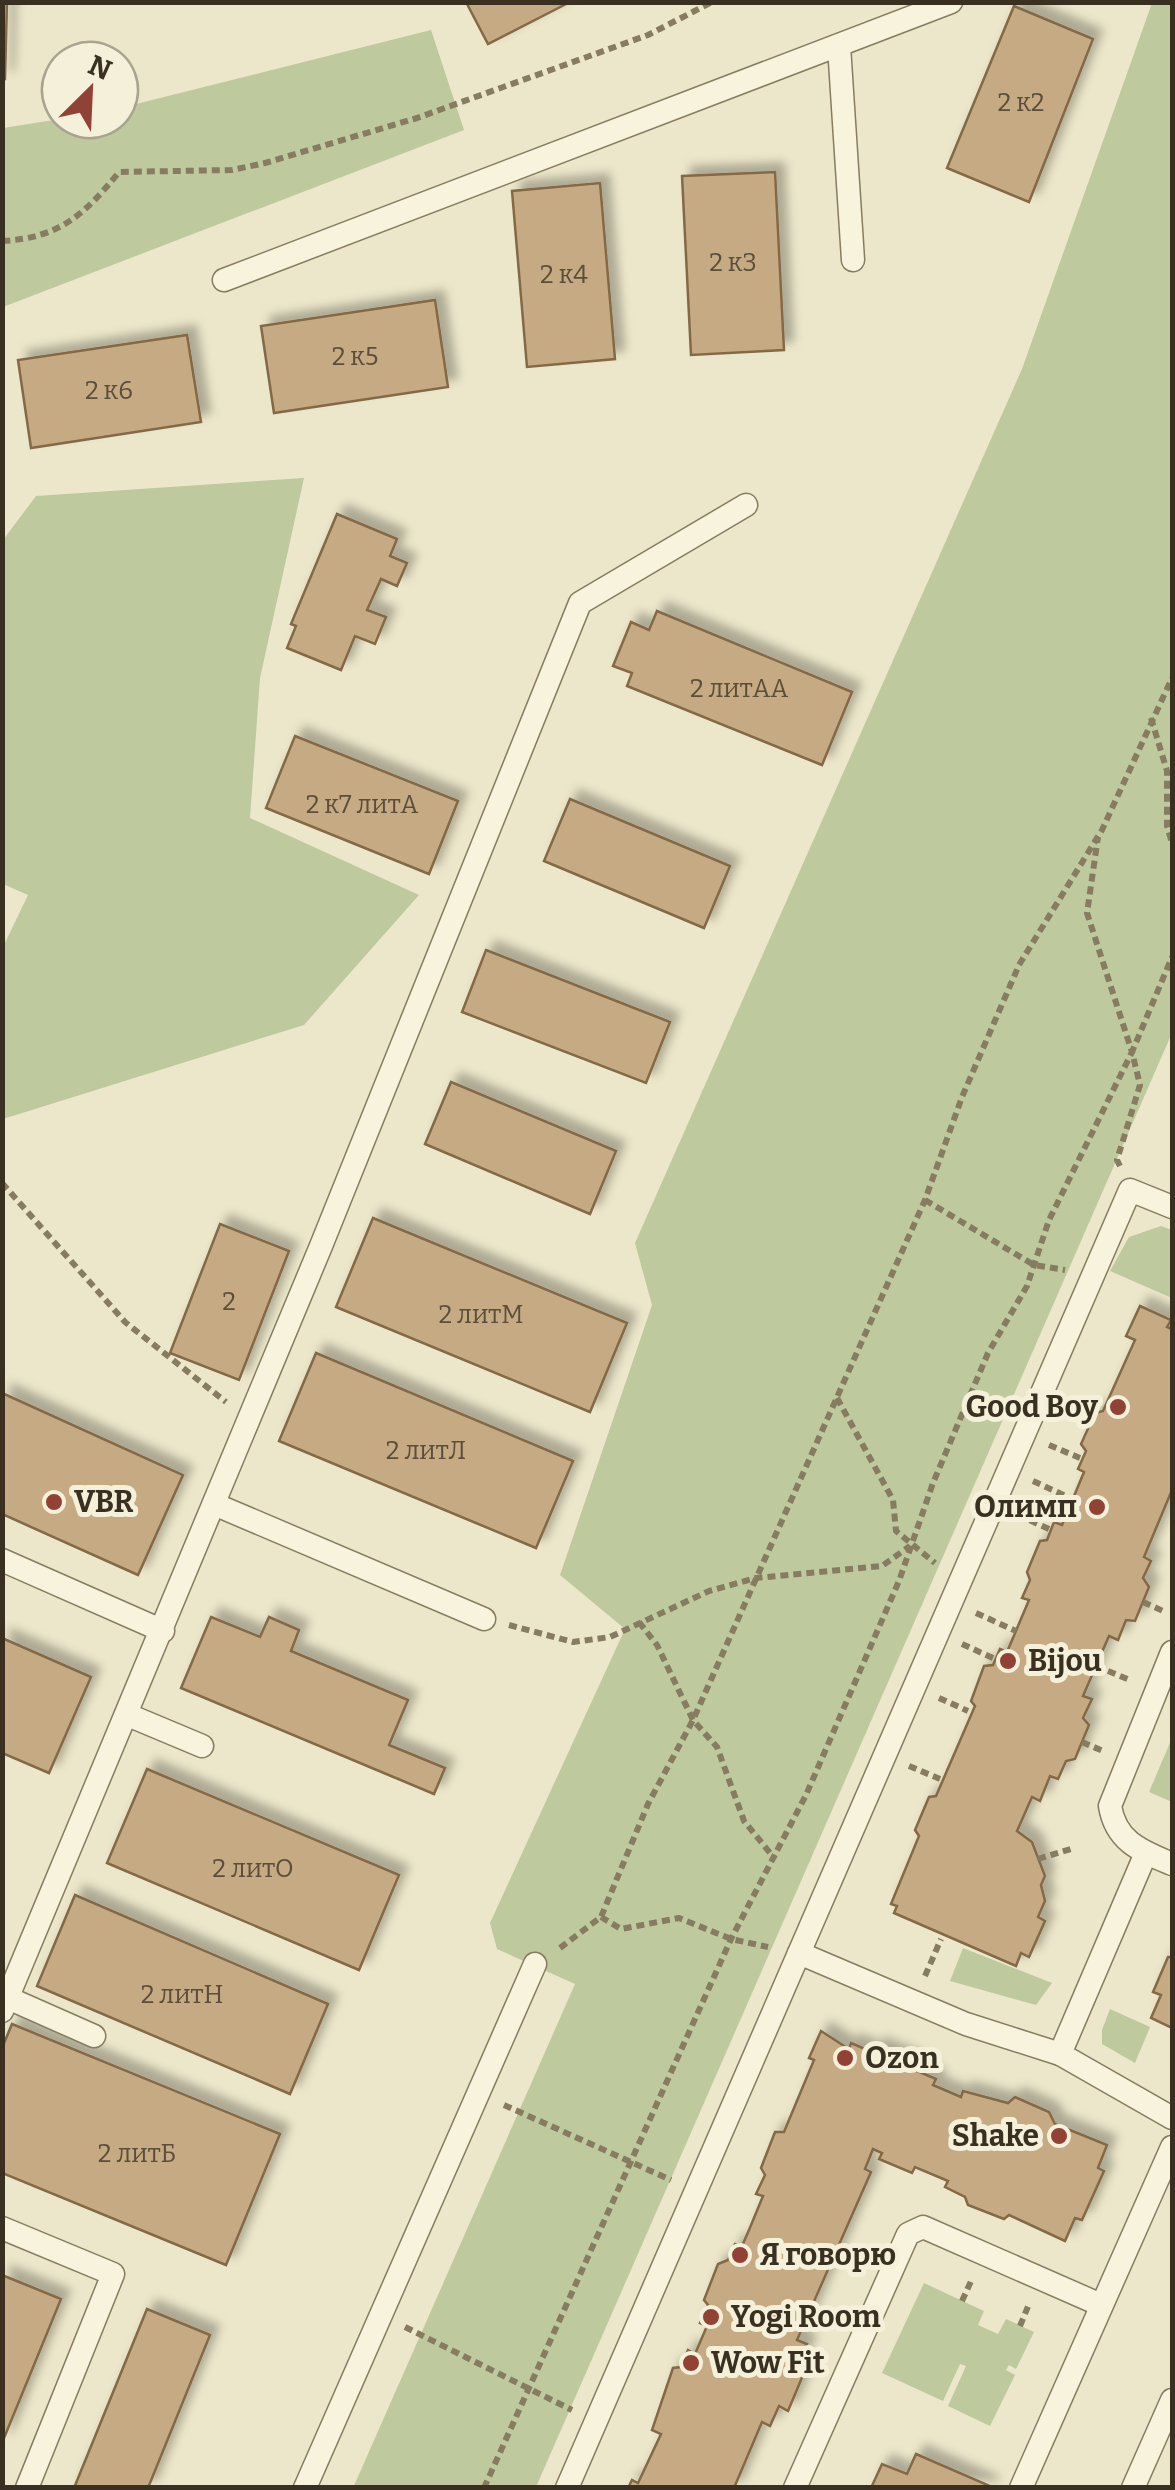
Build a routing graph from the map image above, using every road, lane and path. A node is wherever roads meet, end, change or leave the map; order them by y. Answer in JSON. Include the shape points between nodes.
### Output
{"nodes":[{"id":1,"x":712,"y":2,"type":"edge"},
{"id":2,"x":951,"y":2,"type":"edge"},
{"id":3,"x":840,"y":46,"type":"junction"},
{"id":4,"x":2,"y":241,"type":"edge"},
{"id":5,"x":853,"y":260,"type":"dead end"},
{"id":6,"x":224,"y":280,"type":"dead end"},
{"id":7,"x":746,"y":505,"type":"dead end"},
{"id":8,"x":1172,"y":678,"type":"edge"},
{"id":9,"x":1150,"y":718,"type":"junction"},
{"id":10,"x":1098,"y":837,"type":"junction"},
{"id":11,"x":1172,"y":843,"type":"edge"},
{"id":12,"x":1172,"y":958,"type":"edge"},
{"id":13,"x":1132,"y":1052,"type":"junction"},
{"id":14,"x":2,"y":1184,"type":"edge"},
{"id":15,"x":1130,"y":1190,"type":"junction"},
{"id":16,"x":925,"y":1200,"type":"junction"},
{"id":17,"x":1172,"y":1207,"type":"edge"},
{"id":18,"x":1034,"y":1265,"type":"junction"},
{"id":19,"x":1091,"y":1275,"type":"junction"},
{"id":20,"x":837,"y":1397,"type":"junction"},
{"id":21,"x":248,"y":1420,"type":"junction"},
{"id":22,"x":1047,"y":1444,"type":"dead end"},
{"id":23,"x":1080,"y":1458,"type":"dead end"},
{"id":24,"x":1032,"y":1480,"type":"dead end"},
{"id":25,"x":1068,"y":1497,"type":"dead end"},
{"id":26,"x":214,"y":1504,"type":"junction"},
{"id":27,"x":1017,"y":1515,"type":"dead end"},
{"id":28,"x":1049,"y":1529,"type":"dead end"},
{"id":29,"x":912,"y":1545,"type":"junction"},
{"id":30,"x":2,"y":1560,"type":"edge"},
{"id":31,"x":756,"y":1578,"type":"junction"},
{"id":32,"x":958,"y":1582,"type":"junction"},
{"id":33,"x":1143,"y":1602,"type":"dead end"},
{"id":34,"x":1163,"y":1611,"type":"dead end"},
{"id":35,"x":974,"y":1612,"type":"dead end"},
{"id":36,"x":484,"y":1619,"type":"joint"},
{"id":37,"x":638,"y":1622,"type":"junction"},
{"id":38,"x":163,"y":1631,"type":"junction"},
{"id":39,"x":1016,"y":1631,"type":"dead end"},
{"id":40,"x":961,"y":1644,"type":"dead end"},
{"id":41,"x":1172,"y":1652,"type":"edge"},
{"id":42,"x":993,"y":1658,"type":"dead end"},
{"id":43,"x":1096,"y":1666,"type":"dead end"},
{"id":44,"x":1133,"y":1681,"type":"dead end"},
{"id":45,"x":938,"y":1698,"type":"dead end"},
{"id":46,"x":968,"y":1711,"type":"dead end"},
{"id":47,"x":128,"y":1715,"type":"junction"},
{"id":48,"x":693,"y":1720,"type":"junction"},
{"id":49,"x":1082,"y":1742,"type":"dead end"},
{"id":50,"x":202,"y":1746,"type":"dead end"},
{"id":51,"x":1103,"y":1751,"type":"dead end"},
{"id":52,"x":908,"y":1766,"type":"dead end"},
{"id":53,"x":940,"y":1779,"type":"dead end"},
{"id":54,"x":1074,"y":1848,"type":"dead end"},
{"id":55,"x":1146,"y":1853,"type":"junction"},
{"id":56,"x":775,"y":1858,"type":"junction"},
{"id":57,"x":1038,"y":1859,"type":"dead end"},
{"id":58,"x":1172,"y":1864,"type":"edge"},
{"id":59,"x":602,"y":1917,"type":"junction"},
{"id":60,"x":941,"y":1939,"type":"dead end"},
{"id":61,"x":730,"y":1940,"type":"junction"},
{"id":62,"x":799,"y":1954,"type":"junction"},
{"id":63,"x":535,"y":1964,"type":"joint"},
{"id":64,"x":924,"y":1977,"type":"dead end"},
{"id":65,"x":5,"y":2004,"type":"edge"},
{"id":66,"x":94,"y":2036,"type":"dead end"},
{"id":67,"x":1060,"y":2054,"type":"junction"},
{"id":68,"x":478,"y":2092,"type":"junction"},
{"id":69,"x":1172,"y":2118,"type":"edge"},
{"id":70,"x":1172,"y":2147,"type":"edge"},
{"id":71,"x":632,"y":2163,"type":"junction"},
{"id":72,"x":694,"y":2191,"type":"junction"},
{"id":73,"x":2,"y":2228,"type":"edge"},
{"id":74,"x":1101,"y":2305,"type":"junction"},
{"id":75,"x":380,"y":2316,"type":"junction"},
{"id":76,"x":529,"y":2389,"type":"junction"},
{"id":77,"x":1172,"y":2400,"type":"edge"},
{"id":78,"x":595,"y":2422,"type":"junction"},
{"id":79,"x":26,"y":2488,"type":"edge"},
{"id":80,"x":305,"y":2488,"type":"edge"},
{"id":81,"x":484,"y":2488,"type":"edge"},
{"id":82,"x":566,"y":2488,"type":"edge"},
{"id":83,"x":794,"y":2488,"type":"edge"},
{"id":84,"x":1021,"y":2488,"type":"edge"},
{"id":85,"x":1133,"y":2488,"type":"edge"}],
"edges":[{"from":1,"to":4,"type":"path","via":[[648,35],[435,112],[264,163],[232,170],[119,172],[77,220]]},
{"from":2,"to":3,"type":"lane"},
{"from":3,"to":5,"type":"lane"},
{"from":3,"to":6,"type":"lane"},
{"from":7,"to":21,"type":"lane","via":[[580,603]]},
{"from":8,"to":9,"type":"path"},
{"from":9,"to":10,"type":"path"},
{"from":9,"to":11,"type":"path","via":[[1167,771]]},
{"from":10,"to":13,"type":"path","via":[[1086,912]]},
{"from":10,"to":16,"type":"path","via":[[1019,966]]},
{"from":12,"to":13,"type":"path"},
{"from":13,"to":15,"type":"path","via":[[1140,1084],[1118,1160]]},
{"from":13,"to":18,"type":"path","via":[[1049,1220]]},
{"from":14,"to":21,"type":"path","via":[[126,1322]]},
{"from":15,"to":17,"type":"lane"},
{"from":15,"to":19,"type":"lane"},
{"from":16,"to":18,"type":"path"},
{"from":16,"to":20,"type":"path"},
{"from":18,"to":19,"type":"path"},
{"from":18,"to":29,"type":"path","via":[[988,1352]]},
{"from":19,"to":32,"type":"lane"},
{"from":20,"to":29,"type":"path","via":[[893,1500],[896,1532]]},
{"from":20,"to":31,"type":"path"},
{"from":21,"to":26,"type":"lane"},
{"from":22,"to":23,"type":"path"},
{"from":24,"to":25,"type":"path"},
{"from":26,"to":36,"type":"lane"},
{"from":26,"to":38,"type":"lane"},
{"from":27,"to":28,"type":"path"},
{"from":29,"to":31,"type":"path","via":[[882,1566]]},
{"from":29,"to":32,"type":"path"},
{"from":29,"to":56,"type":"path"},
{"from":30,"to":38,"type":"lane"},
{"from":31,"to":37,"type":"path"},
{"from":31,"to":48,"type":"path"},
{"from":32,"to":62,"type":"lane"},
{"from":33,"to":34,"type":"path"},
{"from":35,"to":39,"type":"path"},
{"from":36,"to":37,"type":"path","via":[[573,1642],[610,1638]]},
{"from":37,"to":48,"type":"path","via":[[657,1645]]},
{"from":38,"to":47,"type":"lane"},
{"from":40,"to":42,"type":"path"},
{"from":41,"to":55,"type":"lane","via":[[1110,1806],[1125,1841]]},
{"from":43,"to":44,"type":"path"},
{"from":45,"to":46,"type":"path"},
{"from":47,"to":50,"type":"lane"},
{"from":47,"to":65,"type":"lane"},
{"from":48,"to":56,"type":"path","via":[[718,1747],[744,1821]]},
{"from":48,"to":59,"type":"path","via":[[648,1804]]},
{"from":49,"to":51,"type":"path"},
{"from":52,"to":53,"type":"path"},
{"from":54,"to":57,"type":"path"},
{"from":55,"to":58,"type":"lane"},
{"from":55,"to":67,"type":"lane"},
{"from":56,"to":61,"type":"path"},
{"from":59,"to":61,"type":"path","via":[[620,1929],[678,1918]]},
{"from":59,"to":63,"type":"path"},
{"from":60,"to":64,"type":"path"},
{"from":61,"to":62,"type":"path"},
{"from":61,"to":71,"type":"path"},
{"from":62,"to":67,"type":"lane","via":[[966,2024]]},
{"from":62,"to":72,"type":"lane"},
{"from":63,"to":68,"type":"lane"},
{"from":65,"to":66,"type":"lane"},
{"from":67,"to":69,"type":"lane"},
{"from":68,"to":71,"type":"path"},
{"from":68,"to":75,"type":"lane"},
{"from":70,"to":74,"type":"lane"},
{"from":71,"to":72,"type":"path"},
{"from":71,"to":76,"type":"path"},
{"from":72,"to":78,"type":"lane"},
{"from":73,"to":79,"type":"lane","via":[[113,2274]]},
{"from":74,"to":83,"type":"lane","via":[[923,2226],[908,2234]]},
{"from":74,"to":84,"type":"lane"},
{"from":75,"to":76,"type":"path"},
{"from":75,"to":80,"type":"lane"},
{"from":76,"to":78,"type":"path"},
{"from":76,"to":81,"type":"path"},
{"from":77,"to":85,"type":"lane"},
{"from":78,"to":82,"type":"lane"}]}
